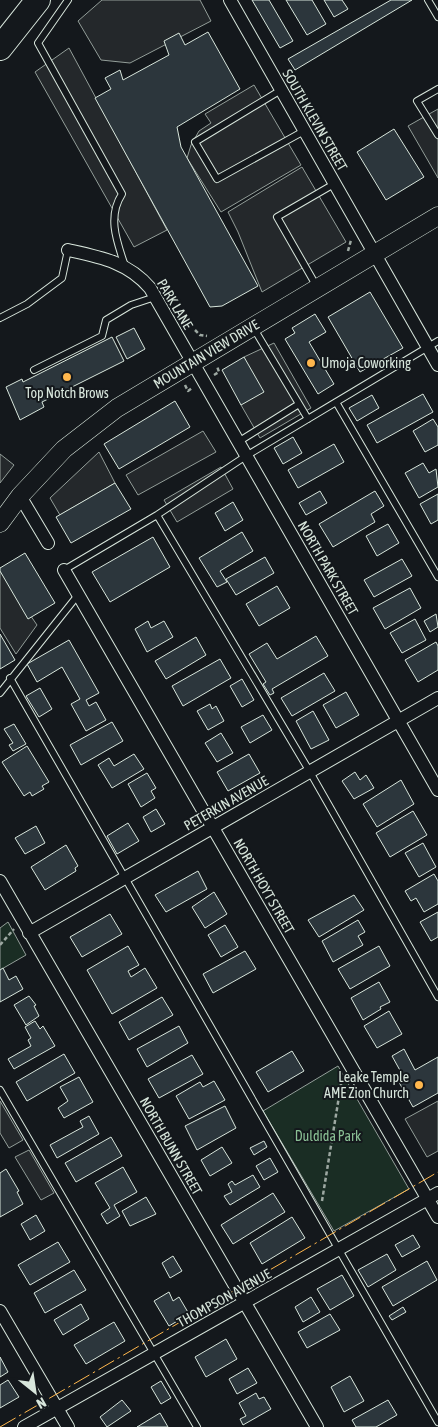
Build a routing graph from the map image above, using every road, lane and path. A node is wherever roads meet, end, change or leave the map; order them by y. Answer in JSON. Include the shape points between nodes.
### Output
{"nodes":[{"id":1,"x":24,"y":0,"type":"edge"},
{"id":2,"x":38,"y":0,"type":"edge"},
{"id":3,"x":68,"y":0,"type":"edge"},
{"id":4,"x":230,"y":0,"type":"edge"},
{"id":5,"x":428,"y":0,"type":"edge"},
{"id":6,"x":438,"y":17,"type":"edge"},
{"id":7,"x":0,"y":33,"type":"edge"},
{"id":8,"x":0,"y":48,"type":"edge"},
{"id":9,"x":438,"y":89,"type":"edge"},
{"id":10,"x":281,"y":90,"type":"junction"},
{"id":11,"x":304,"y":131,"type":"junction"},
{"id":12,"x":438,"y":135,"type":"edge"},
{"id":13,"x":334,"y":184,"type":"junction"},
{"id":14,"x":438,"y":216,"type":"edge"},
{"id":15,"x":68,"y":250,"type":"joint"},
{"id":16,"x":374,"y":254,"type":"junction"},
{"id":17,"x":125,"y":266,"type":"junction"},
{"id":18,"x":318,"y":288,"type":"junction"},
{"id":19,"x":155,"y":297,"type":"junction"},
{"id":20,"x":0,"y":318,"type":"edge"},
{"id":21,"x":253,"y":326,"type":"junction"},
{"id":22,"x":433,"y":345,"type":"edge"},
{"id":23,"x":192,"y":362,"type":"junction"},
{"id":24,"x":438,"y":366,"type":"edge"},
{"id":25,"x":34,"y":370,"type":"dead end"},
{"id":26,"x":336,"y":402,"type":"junction"},
{"id":27,"x":299,"y":404,"type":"junction"},
{"id":28,"x":308,"y":419,"type":"junction"},
{"id":29,"x":238,"y":442,"type":"junction"},
{"id":30,"x":246,"y":456,"type":"junction"},
{"id":31,"x":20,"y":496,"type":"junction"},
{"id":32,"x":157,"y":515,"type":"junction"},
{"id":33,"x":0,"y":523,"type":"edge"},
{"id":34,"x":48,"y":543,"type":"dead end"},
{"id":35,"x":64,"y":570,"type":"joint"},
{"id":36,"x":438,"y":577,"type":"edge"},
{"id":37,"x":78,"y":594,"type":"junction"},
{"id":38,"x":10,"y":678,"type":"junction"},
{"id":39,"x":0,"y":693,"type":"edge"},
{"id":40,"x":438,"y":698,"type":"edge"},
{"id":41,"x":399,"y":721,"type":"junction"},
{"id":42,"x":310,"y":772,"type":"junction"},
{"id":43,"x":438,"y":790,"type":"edge"},
{"id":44,"x":213,"y":828,"type":"junction"},
{"id":45,"x":125,"y":879,"type":"junction"},
{"id":46,"x":0,"y":880,"type":"edge"},
{"id":47,"x":29,"y":933,"type":"junction"},
{"id":48,"x":438,"y":997,"type":"edge"},
{"id":49,"x":349,"y":1063,"type":"junction"},
{"id":50,"x":0,"y":1090,"type":"edge"},
{"id":51,"x":433,"y":1196,"type":"edge"},
{"id":52,"x":320,"y":1216,"type":"junction"},
{"id":53,"x":438,"y":1217,"type":"edge"},
{"id":54,"x":339,"y":1250,"type":"junction"},
{"id":55,"x":246,"y":1304,"type":"junction"},
{"id":56,"x":0,"y":1310,"type":"edge"},
{"id":57,"x":154,"y":1354,"type":"junction"},
{"id":58,"x":57,"y":1407,"type":"junction"},
{"id":59,"x":438,"y":1422,"type":"edge"},
{"id":60,"x":24,"y":1427,"type":"edge"},
{"id":61,"x":68,"y":1427,"type":"edge"},
{"id":62,"x":197,"y":1427,"type":"edge"},
{"id":63,"x":317,"y":1427,"type":"edge"}],
"edges":[{"from":1,"to":7,"type":"highway"},
{"from":2,"to":8,"type":"highway"},
{"from":3,"to":17,"type":"lane","via":[[38,43],[122,194],[114,206],[114,227]]},
{"from":4,"to":10,"type":"street","name":"SOUTH KLEVIN STREET"},
{"from":5,"to":6,"type":"lane"},
{"from":9,"to":12,"type":"lane","via":[[417,101]]},
{"from":10,"to":11,"type":"street","name":"SOUTH KLEVIN STREET"},
{"from":10,"to":11,"type":"lane","via":[[195,142],[217,179]]},
{"from":11,"to":13,"type":"street","name":"SOUTH KLEVIN STREET"},
{"from":13,"to":16,"type":"street","name":"SOUTH KLEVIN STREET"},
{"from":13,"to":18,"type":"lane","via":[[277,217]]},
{"from":14,"to":16,"type":"street","name":"MOUNTAIN VIEW DRIVE"},
{"from":15,"to":17,"type":"street","name":"PARK LANE"},
{"from":15,"to":20,"type":"lane","via":[[62,278],[27,304]]},
{"from":16,"to":18,"type":"street","name":"MOUNTAIN VIEW DRIVE"},
{"from":16,"to":22,"type":"street","name":"SOUTH KLEVIN STREET"},
{"from":17,"to":19,"type":"street","name":"PARK LANE","via":[[140,276]]},
{"from":18,"to":21,"type":"street","name":"MOUNTAIN VIEW DRIVE"},
{"from":19,"to":23,"type":"street","name":"PARK LANE"},
{"from":19,"to":25,"type":"lane","via":[[106,320],[102,336]]},
{"from":21,"to":23,"type":"street","name":"MOUNTAIN VIEW DRIVE"},
{"from":21,"to":27,"type":"lane"},
{"from":22,"to":24,"type":"street","name":"SOUTH KLEVIN STREET"},
{"from":22,"to":26,"type":"lane"},
{"from":23,"to":29,"type":"street","name":"NORTH PARK STREET"},
{"from":23,"to":31,"type":"street","name":"MOUNTAIN VIEW DRIVE","via":[[117,408],[64,449]]},
{"from":26,"to":28,"type":"lane"},
{"from":26,"to":36,"type":"lane"},
{"from":27,"to":28,"type":"lane"},
{"from":27,"to":29,"type":"lane"},
{"from":28,"to":30,"type":"lane"},
{"from":29,"to":30,"type":"street","name":"NORTH PARK STREET"},
{"from":30,"to":32,"type":"lane"},
{"from":30,"to":41,"type":"street","name":"NORTH PARK STREET"},
{"from":31,"to":33,"type":"street","name":"MOUNTAIN VIEW DRIVE"},
{"from":31,"to":34,"type":"street"},
{"from":32,"to":35,"type":"lane"},
{"from":32,"to":42,"type":"lane"},
{"from":35,"to":37,"type":"street","name":"NORTH HOYT STREET"},
{"from":37,"to":38,"type":"lane"},
{"from":37,"to":44,"type":"street","name":"NORTH HOYT STREET"},
{"from":38,"to":39,"type":"lane"},
{"from":38,"to":45,"type":"lane"},
{"from":40,"to":41,"type":"street","name":"PETERKIN AVENUE"},
{"from":41,"to":42,"type":"street","name":"PETERKIN AVENUE"},
{"from":41,"to":43,"type":"street","name":"NORTH PARK STREET"},
{"from":42,"to":44,"type":"street","name":"PETERKIN AVENUE"},
{"from":42,"to":48,"type":"lane"},
{"from":44,"to":45,"type":"street","name":"PETERKIN AVENUE"},
{"from":44,"to":49,"type":"street","name":"NORTH HOYT STREET"},
{"from":45,"to":47,"type":"street","name":"PETERKIN AVENUE"},
{"from":45,"to":52,"type":"lane"},
{"from":46,"to":47,"type":"street","name":"NORTH BUNN STREET"},
{"from":47,"to":55,"type":"street","name":"NORTH BUNN STREET"},
{"from":49,"to":51,"type":"street","name":"NORTH HOYT STREET"},
{"from":49,"to":52,"type":"path","via":[[341,1080]]},
{"from":50,"to":57,"type":"lane"},
{"from":51,"to":53,"type":"street","name":"NORTH HOYT STREET"},
{"from":51,"to":54,"type":"street","name":"THOMPSON AVENUE"},
{"from":52,"to":54,"type":"lane"},
{"from":54,"to":55,"type":"street","name":"THOMPSON AVENUE"},
{"from":54,"to":59,"type":"lane"},
{"from":55,"to":57,"type":"street","name":"THOMPSON AVENUE"},
{"from":55,"to":63,"type":"street","name":"NORTH BUNN STREET"},
{"from":56,"to":58,"type":"street"},
{"from":57,"to":58,"type":"street","name":"THOMPSON AVENUE"},
{"from":57,"to":62,"type":"lane"},
{"from":58,"to":60,"type":"street","name":"THOMPSON AVENUE"},
{"from":58,"to":61,"type":"street"}]}
